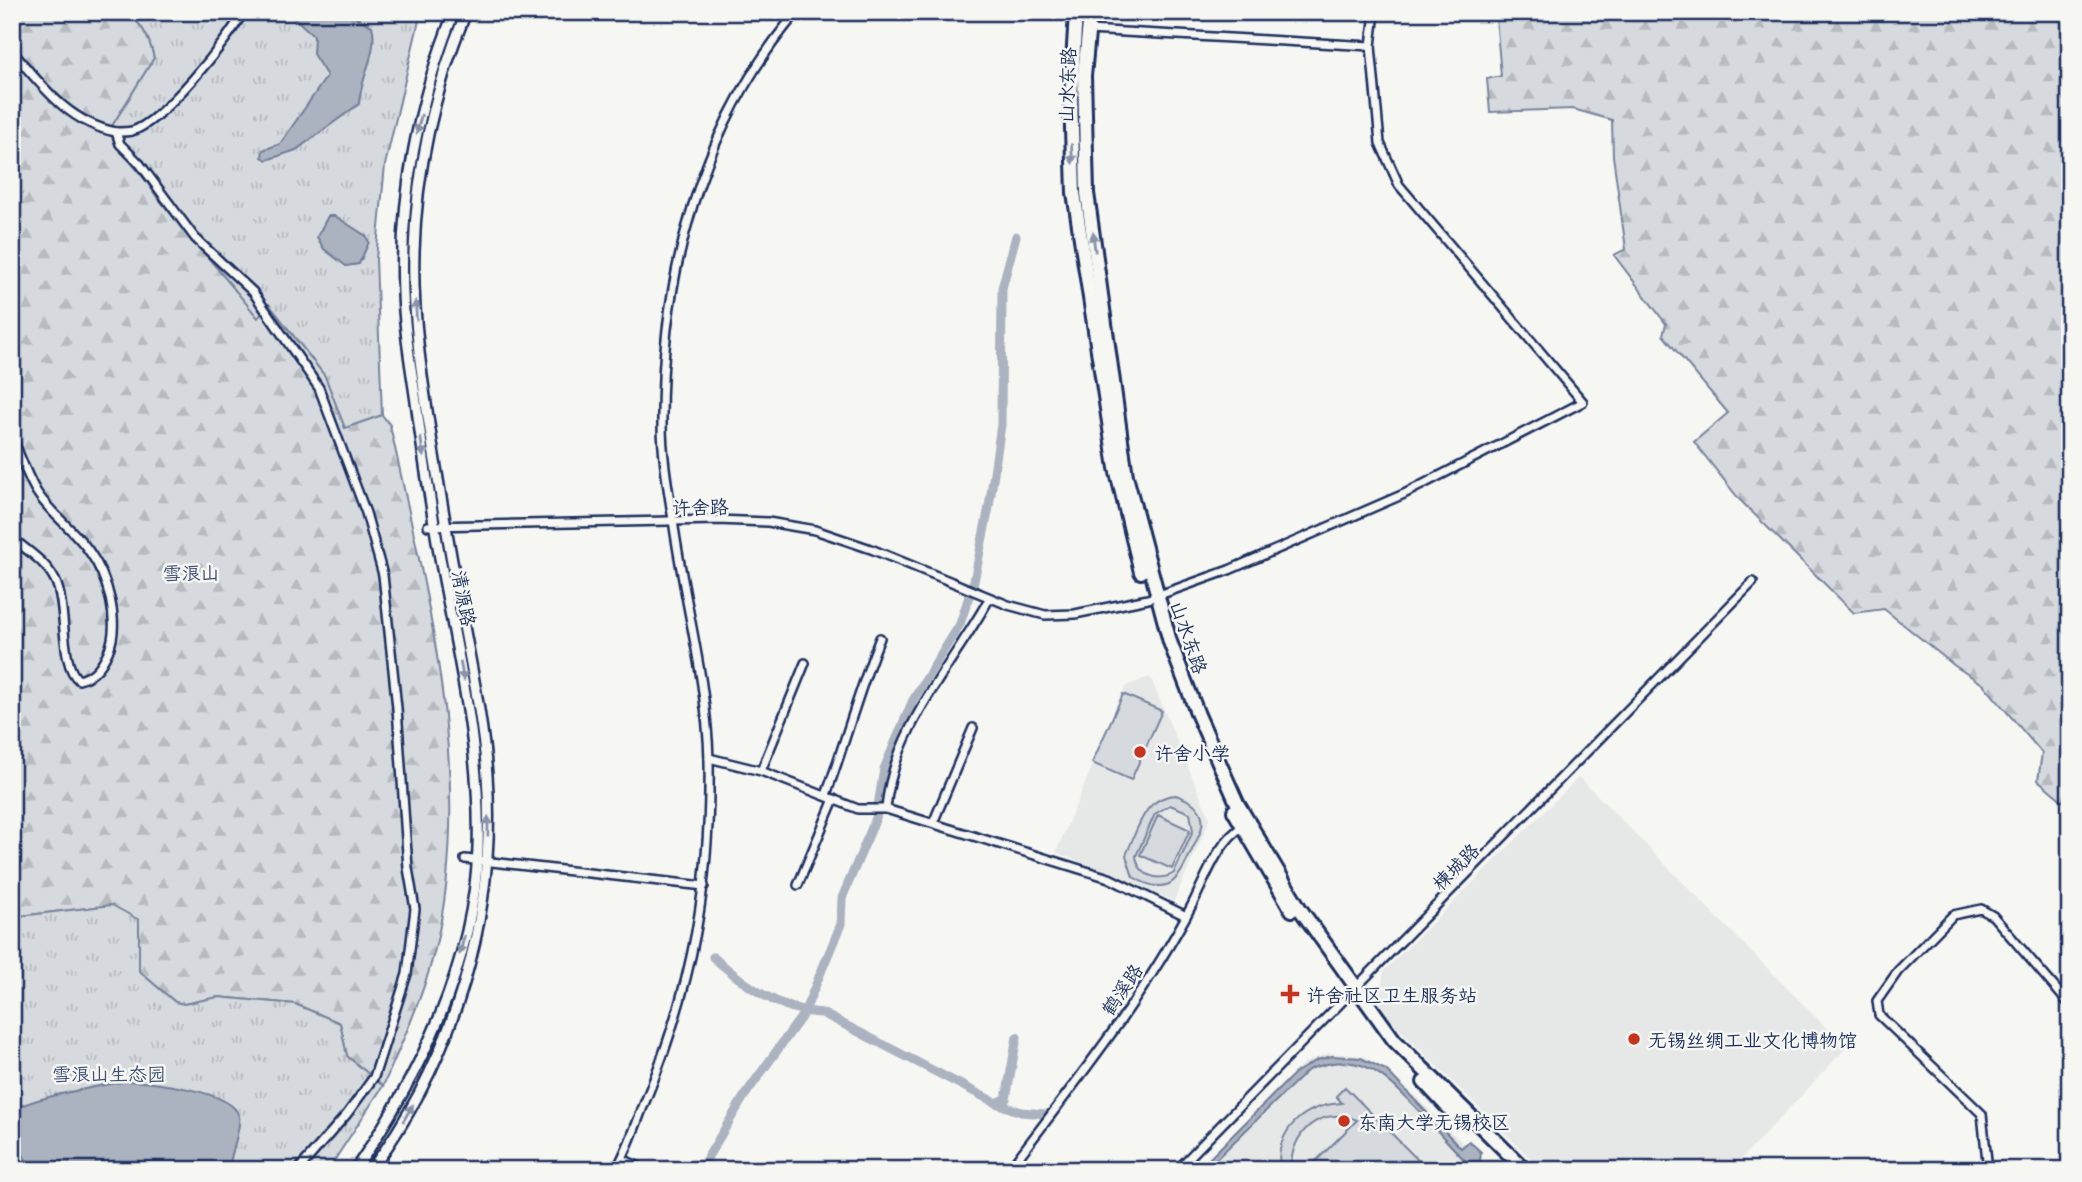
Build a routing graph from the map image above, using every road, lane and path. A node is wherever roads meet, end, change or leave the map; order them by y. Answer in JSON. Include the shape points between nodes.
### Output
{"nodes":[{"id":1,"x":243,"y":12,"type":"edge"},
{"id":2,"x":454,"y":12,"type":"edge"},
{"id":3,"x":466,"y":12,"type":"edge"},
{"id":4,"x":797,"y":12,"type":"edge"},
{"id":5,"x":1076,"y":12,"type":"edge"},
{"id":6,"x":1090,"y":12,"type":"edge"},
{"id":7,"x":1375,"y":12,"type":"edge"},
{"id":8,"x":1088,"y":30,"type":"junction"},
{"id":9,"x":1371,"y":46,"type":"junction"},
{"id":10,"x":12,"y":51,"type":"edge"},
{"id":11,"x":116,"y":132,"type":"junction"},
{"id":12,"x":12,"y":437,"type":"edge"},
{"id":13,"x":673,"y":522,"type":"junction"},
{"id":14,"x":445,"y":524,"type":"junction"},
{"id":15,"x":431,"y":526,"type":"junction"},
{"id":16,"x":12,"y":538,"type":"edge"},
{"id":17,"x":1754,"y":582,"type":"dead end"},
{"id":18,"x":1152,"y":596,"type":"junction"},
{"id":19,"x":987,"y":598,"type":"junction"},
{"id":20,"x":880,"y":638,"type":"dead end"},
{"id":21,"x":805,"y":663,"type":"dead end"},
{"id":22,"x":973,"y":728,"type":"dead end"},
{"id":23,"x":709,"y":758,"type":"junction"},
{"id":24,"x":761,"y":771,"type":"junction"},
{"id":25,"x":830,"y":797,"type":"junction"},
{"id":26,"x":885,"y":808,"type":"junction"},
{"id":27,"x":933,"y":823,"type":"junction"},
{"id":28,"x":1246,"y":825,"type":"junction"},
{"id":29,"x":465,"y":859,"type":"dead end"},
{"id":30,"x":482,"y":860,"type":"junction"},
{"id":31,"x":798,"y":885,"type":"dead end"},
{"id":32,"x":704,"y":886,"type":"junction"},
{"id":33,"x":1186,"y":916,"type":"junction"},
{"id":34,"x":1353,"y":991,"type":"junction"},
{"id":35,"x":2070,"y":1005,"type":"edge"},
{"id":36,"x":622,"y":1159,"type":"junction"},
{"id":37,"x":298,"y":1170,"type":"edge"},
{"id":38,"x":355,"y":1170,"type":"edge"},
{"id":39,"x":371,"y":1170,"type":"edge"},
{"id":40,"x":616,"y":1170,"type":"edge"},
{"id":41,"x":646,"y":1170,"type":"edge"},
{"id":42,"x":1009,"y":1170,"type":"edge"},
{"id":43,"x":1177,"y":1170,"type":"edge"},
{"id":44,"x":1513,"y":1170,"type":"edge"},
{"id":45,"x":1525,"y":1170,"type":"edge"},
{"id":46,"x":1988,"y":1170,"type":"edge"}],
"edges":[{"from":1,"to":11,"type":"street","via":[[211,58],[156,116],[133,131]]},
{"from":2,"to":15,"type":"street","name":"清源路","one_way":true,"via":[[422,113],[404,215],[402,296]]},
{"from":14,"to":3,"type":"street","name":"清源路","one_way":true,"via":[[418,356],[414,251],[435,99]]},
{"from":4,"to":13,"type":"street","via":[[746,85],[712,150],[686,223],[666,323],[662,426]]},
{"from":5,"to":18,"type":"highway","name":"山水东路","one_way":true,"via":[[1071,97],[1074,193],[1116,468]]},
{"from":6,"to":8,"type":"highway","name":"山水东路"},
{"from":7,"to":9,"type":"street"},
{"from":8,"to":9,"type":"street"},
{"from":18,"to":8,"type":"highway","name":"山水东路","one_way":true,"via":[[1126,476],[1087,193]]},
{"from":9,"to":18,"type":"street","name":"许舍路","via":[[1380,143],[1398,185],[1583,402],[1380,505],[1229,570]]},
{"from":10,"to":11,"type":"street","via":[[63,107],[98,128]]},
{"from":11,"to":37,"type":"street","via":[[120,144],[195,238],[253,292],[319,388],[366,513],[383,575],[415,909],[407,974],[373,1077]]},
{"from":12,"to":16,"type":"street","via":[[36,490],[90,552],[109,601],[112,643],[91,677],[79,680],[72,675],[65,610],[54,578]]},
{"from":13,"to":14,"type":"street","name":"许舍路"},
{"from":13,"to":19,"type":"street","name":"许舍路","via":[[768,522],[815,530]]},
{"from":13,"to":23,"type":"street","via":[[702,688]]},
{"from":14,"to":15,"type":"street","name":"许舍路"},
{"from":30,"to":14,"type":"street","name":"清源路","one_way":true,"via":[[487,774],[481,718]]},
{"from":15,"to":30,"type":"street","name":"清源路","one_way":true,"via":[[470,714]]},
{"from":17,"to":34,"type":"street","name":"楝城路"},
{"from":18,"to":19,"type":"street","name":"许舍路","via":[[1109,609],[1045,615]]},
{"from":18,"to":28,"type":"highway","name":"山水东路"},
{"from":19,"to":26,"type":"street","via":[[905,741],[887,788]]},
{"from":20,"to":25,"type":"street","via":[[865,674]]},
{"from":21,"to":24,"type":"street"},
{"from":22,"to":27,"type":"street"},
{"from":23,"to":24,"type":"street"},
{"from":23,"to":32,"type":"street"},
{"from":24,"to":25,"type":"street"},
{"from":25,"to":26,"type":"street","via":[[860,809]]},
{"from":25,"to":31,"type":"street"},
{"from":26,"to":27,"type":"street"},
{"from":27,"to":33,"type":"street","via":[[1109,878]]},
{"from":28,"to":33,"type":"street","name":"鹤溪路","via":[[1225,842]]},
{"from":28,"to":34,"type":"highway","name":"山水东路"},
{"from":29,"to":30,"type":"street"},
{"from":30,"to":32,"type":"street"},
{"from":30,"to":38,"type":"street","name":"清源路","one_way":true,"via":[[462,947],[435,1031],[388,1121]]},
{"from":39,"to":30,"type":"street","name":"清源路","one_way":true,"via":[[408,1113],[449,1031],[471,955]]},
{"from":32,"to":36,"type":"street","via":[[684,993]]},
{"from":33,"to":42,"type":"street","name":"鹤溪路","via":[[1089,1065]]},
{"from":34,"to":43,"type":"street","name":"楝城路"},
{"from":34,"to":44,"type":"highway","name":"山水东路","via":[[1409,1067]]},
{"from":34,"to":45,"type":"highway","name":"山水东路","via":[[1394,1040]]},
{"from":35,"to":46,"type":"street","via":[[1993,916],[1981,909],[1953,915],[1898,971],[1877,1001],[1879,1016],[1982,1114]]},
{"from":36,"to":40,"type":"street"},
{"from":36,"to":41,"type":"street"}]}
